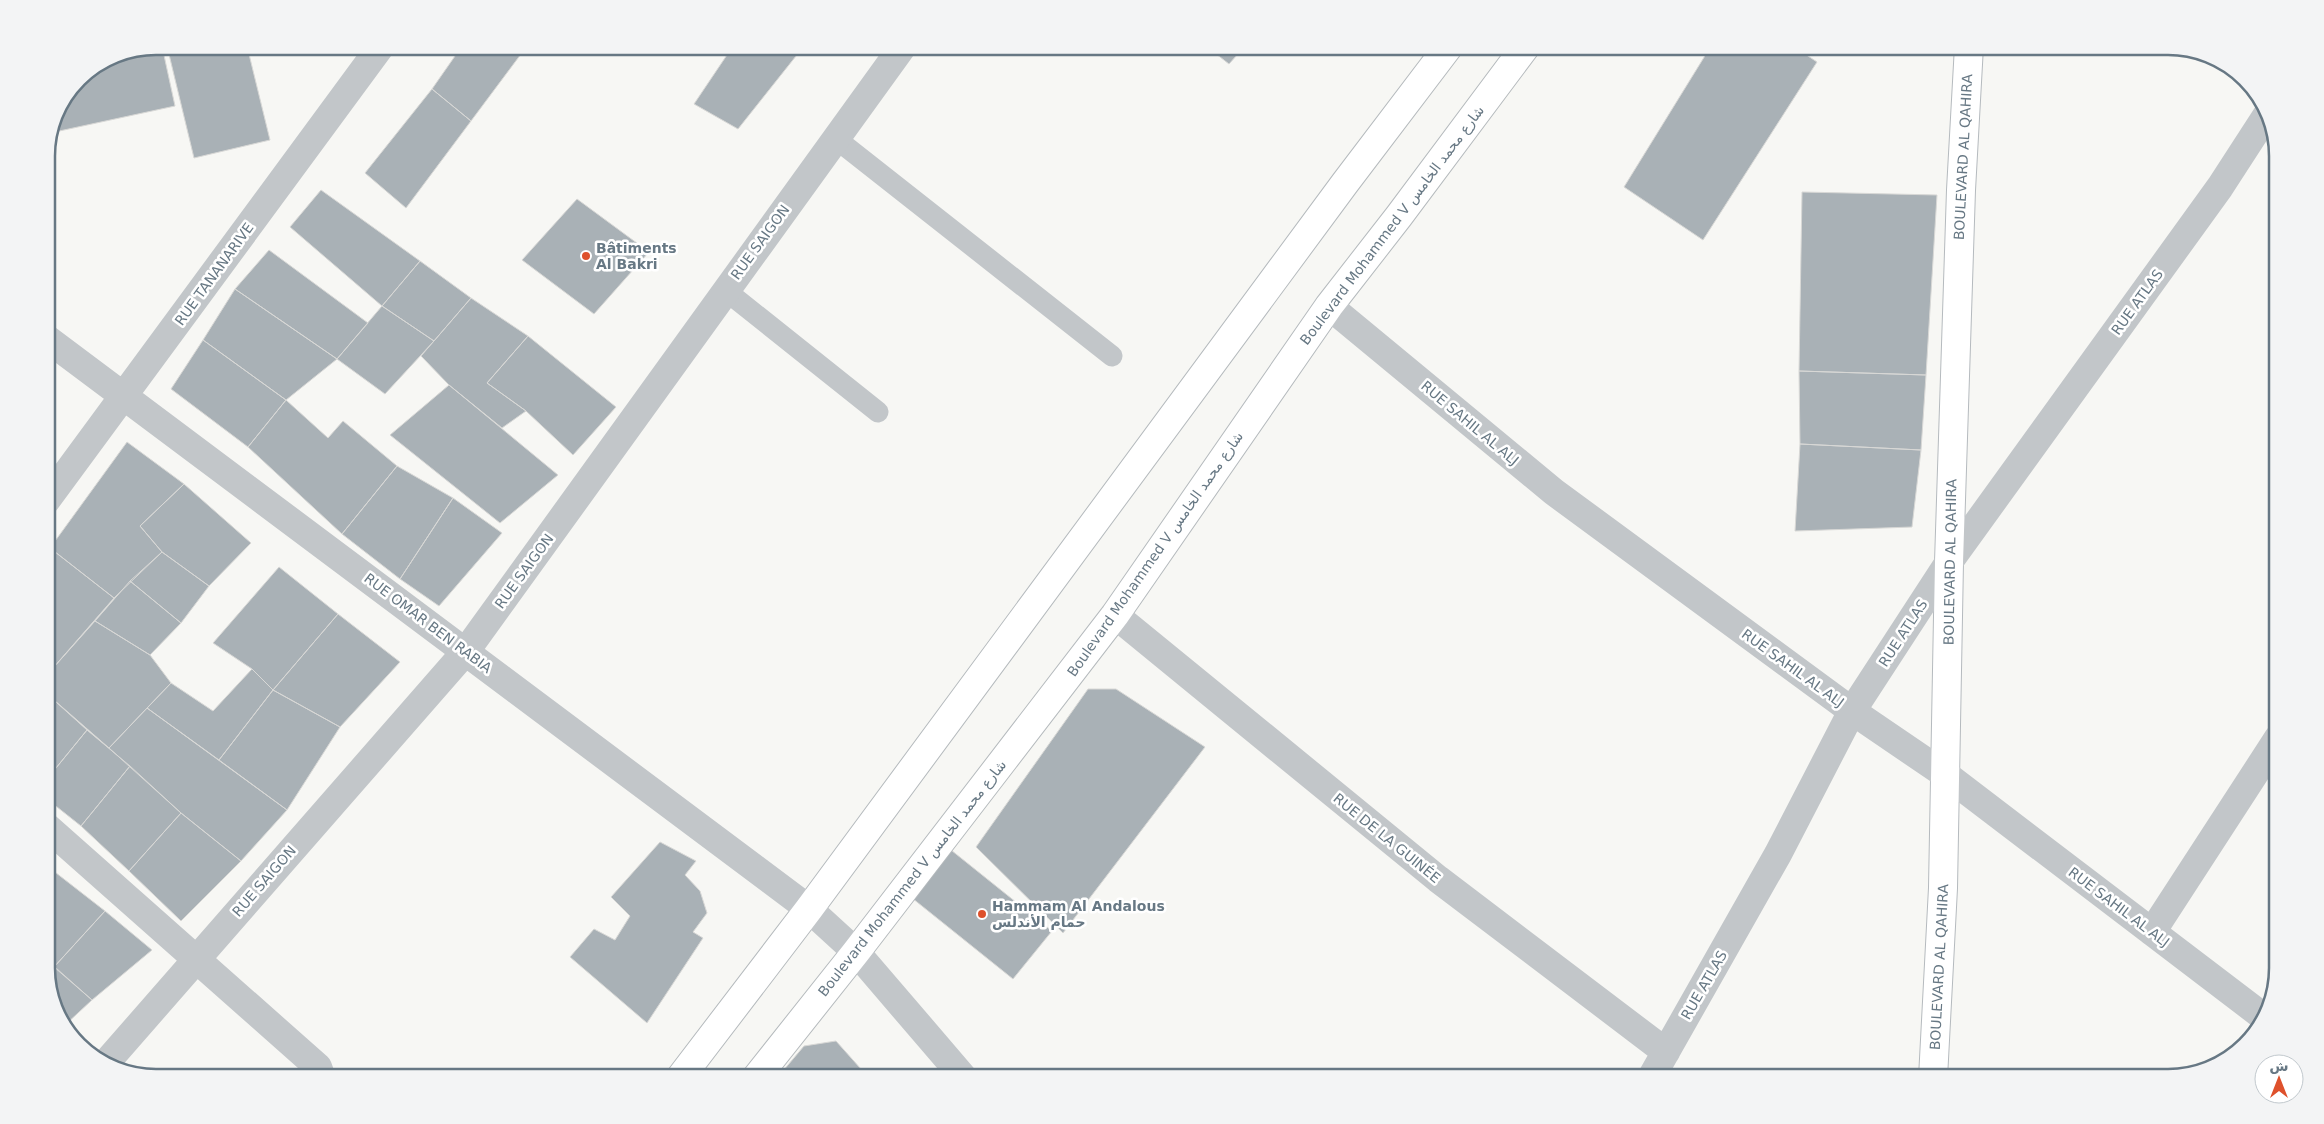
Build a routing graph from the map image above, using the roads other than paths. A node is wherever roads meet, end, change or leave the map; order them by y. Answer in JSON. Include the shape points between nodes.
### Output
{"nodes":[{"id":1,"x":375,"y":55,"type":"edge"},
{"id":2,"x":896,"y":55,"type":"edge"},
{"id":3,"x":1442,"y":55,"type":"edge"},
{"id":4,"x":1519,"y":55,"type":"edge"},
{"id":5,"x":1968,"y":55,"type":"edge"},
{"id":6,"x":2263,"y":121,"type":"edge"},
{"id":7,"x":835,"y":138,"type":"junction"},
{"id":8,"x":725,"y":290,"type":"junction"},
{"id":9,"x":1329,"y":306,"type":"junction"},
{"id":10,"x":55,"y":345,"type":"edge"},
{"id":11,"x":1112,"y":356,"type":"dead end"},
{"id":12,"x":124,"y":397,"type":"junction"},
{"id":13,"x":878,"y":412,"type":"dead end"},
{"id":14,"x":55,"y":489,"type":"edge"},
{"id":15,"x":1949,"y":562,"type":"junction"},
{"id":16,"x":1115,"y":615,"type":"junction"},
{"id":17,"x":466,"y":651,"type":"junction"},
{"id":18,"x":1852,"y":712,"type":"junction"},
{"id":19,"x":2269,"y":752,"type":"edge"},
{"id":20,"x":1946,"y":775,"type":"junction"},
{"id":21,"x":55,"y":835,"type":"edge"},
{"id":22,"x":809,"y":909,"type":"junction"},
{"id":23,"x":2152,"y":932,"type":"junction"},
{"id":24,"x":856,"y":952,"type":"junction"},
{"id":25,"x":195,"y":960,"type":"junction"},
{"id":26,"x":2258,"y":1013,"type":"edge"},
{"id":27,"x":1666,"y":1052,"type":"junction"},
{"id":28,"x":110,"y":1058,"type":"edge"},
{"id":29,"x":319,"y":1069,"type":"edge"},
{"id":30,"x":687,"y":1069,"type":"edge"},
{"id":31,"x":763,"y":1069,"type":"edge"},
{"id":32,"x":956,"y":1069,"type":"edge"},
{"id":33,"x":1656,"y":1069,"type":"edge"},
{"id":34,"x":1933,"y":1069,"type":"edge"}],
"edges":[{"from":1,"to":12,"type":"street","name":"RUE TANANARIVE"},
{"from":2,"to":7,"type":"street","name":"RUE SAIGON"},
{"from":3,"to":22,"type":"main road"},
{"from":4,"to":9,"type":"main road","name":"Boulevard Mohammed V شارع محمد الخامس"},
{"from":5,"to":15,"type":"main road","name":"BOULEVARD AL QAHIRA"},
{"from":6,"to":15,"type":"street","name":"RUE ATLAS","via":[[2220,187]]},
{"from":7,"to":8,"type":"street","name":"RUE SAIGON"},
{"from":7,"to":11,"type":"lane"},
{"from":8,"to":13,"type":"lane"},
{"from":8,"to":17,"type":"street","name":"RUE SAIGON"},
{"from":9,"to":16,"type":"main road","name":"Boulevard Mohammed V شارع محمد الخامس"},
{"from":9,"to":18,"type":"street","name":"RUE SAHIL AL ALJ","via":[[1554,492]]},
{"from":10,"to":12,"type":"street","name":"RUE OMAR BEN RABIA"},
{"from":12,"to":14,"type":"street","name":"RUE TANANARIVE"},
{"from":12,"to":17,"type":"street","name":"RUE OMAR BEN RABIA"},
{"from":15,"to":18,"type":"street","name":"RUE ATLAS"},
{"from":15,"to":20,"type":"main road","name":"BOULEVARD AL QAHIRA"},
{"from":16,"to":24,"type":"main road","name":"Boulevard Mohammed V شارع محمد الخامس"},
{"from":16,"to":27,"type":"street","name":"RUE DE LA GUINÉE","via":[[1438,879]]},
{"from":17,"to":22,"type":"street","name":"RUE OMAR BEN RABIA"},
{"from":17,"to":25,"type":"street","name":"RUE SAIGON"},
{"from":18,"to":20,"type":"street","name":"RUE SAHIL AL ALJ"},
{"from":18,"to":27,"type":"street","name":"RUE ATLAS","via":[[1778,854]]},
{"from":19,"to":23,"type":"street"},
{"from":20,"to":23,"type":"street","name":"RUE SAHIL AL ALJ"},
{"from":20,"to":34,"type":"main road","name":"BOULEVARD AL QAHIRA"},
{"from":21,"to":25,"type":"street"},
{"from":22,"to":24,"type":"street","name":"RUE OMAR BEN RABIA"},
{"from":22,"to":30,"type":"main road"},
{"from":23,"to":26,"type":"street","name":"RUE SAHIL AL ALJ"},
{"from":24,"to":31,"type":"main road","name":"Boulevard Mohammed V شارع محمد الخامس"},
{"from":24,"to":32,"type":"street","name":"RUE OMAR BEN RABIA"},
{"from":25,"to":28,"type":"street","name":"RUE SAIGON"},
{"from":25,"to":29,"type":"street"},
{"from":27,"to":33,"type":"street","name":"RUE ATLAS"}]}
